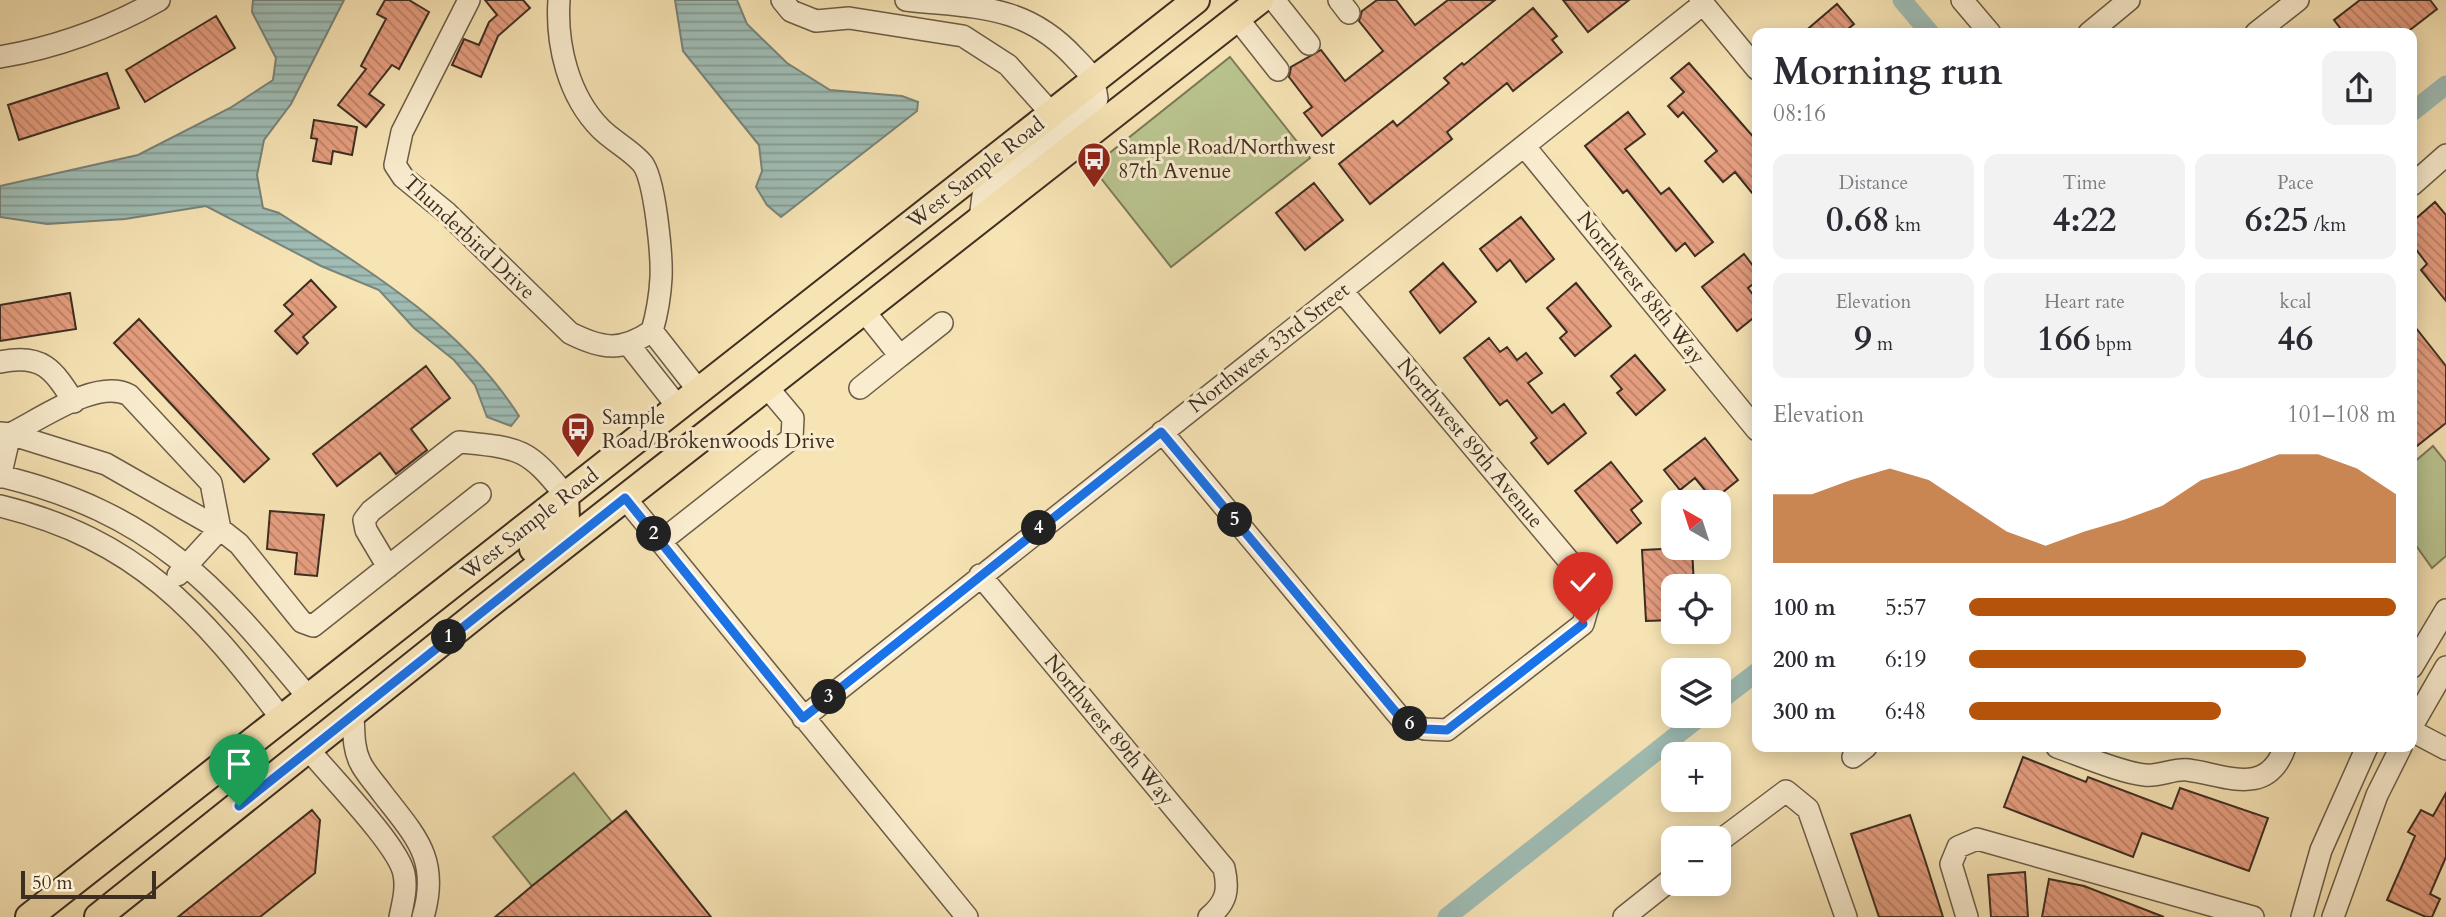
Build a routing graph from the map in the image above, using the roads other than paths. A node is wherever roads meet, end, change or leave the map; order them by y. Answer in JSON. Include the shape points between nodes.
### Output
{"nodes":[{"id":1,"x":159,"y":0,"type":"edge"},
{"id":2,"x":469,"y":0,"type":"edge"},
{"id":3,"x":559,"y":0,"type":"edge"},
{"id":4,"x":782,"y":0,"type":"edge"},
{"id":5,"x":906,"y":0,"type":"edge"},
{"id":6,"x":1196,"y":0,"type":"edge"},
{"id":7,"x":1260,"y":0,"type":"edge"},
{"id":8,"x":1274,"y":0,"type":"edge"},
{"id":9,"x":1962,"y":0,"type":"edge"},
{"id":10,"x":2129,"y":0,"type":"edge"},
{"id":11,"x":2298,"y":0,"type":"edge"},
{"id":12,"x":1701,"y":2,"type":"edge"},
{"id":13,"x":851,"y":9,"type":"edge"},
{"id":14,"x":1237,"y":18,"type":"junction"},
{"id":15,"x":1986,"y":28,"type":"edge"},
{"id":16,"x":2095,"y":28,"type":"edge"},
{"id":17,"x":2262,"y":28,"type":"edge"},
{"id":18,"x":1309,"y":44,"type":"dead end"},
{"id":19,"x":0,"y":57,"type":"edge"},
{"id":20,"x":1752,"y":63,"type":"edge"},
{"id":21,"x":1278,"y":70,"type":"dead end"},
{"id":22,"x":1095,"y":79,"type":"junction"},
{"id":23,"x":1051,"y":114,"type":"junction"},
{"id":24,"x":1525,"y":147,"type":"junction"},
{"id":25,"x":2446,"y":155,"type":"edge"},
{"id":26,"x":2417,"y":181,"type":"edge"},
{"id":27,"x":980,"y":219,"type":"junction"},
{"id":28,"x":1342,"y":291,"type":"junction"},
{"id":29,"x":864,"y":311,"type":"junction"},
{"id":30,"x":794,"y":316,"type":"junction"},
{"id":31,"x":942,"y":323,"type":"dead end"},
{"id":32,"x":652,"y":331,"type":"junction"},
{"id":33,"x":629,"y":345,"type":"junction"},
{"id":34,"x":900,"y":356,"type":"junction"},
{"id":35,"x":0,"y":362,"type":"edge"},
{"id":36,"x":767,"y":387,"type":"junction"},
{"id":37,"x":860,"y":388,"type":"dead end"},
{"id":38,"x":699,"y":391,"type":"junction"},
{"id":39,"x":74,"y":402,"type":"junction"},
{"id":40,"x":678,"y":407,"type":"junction"},
{"id":41,"x":1752,"y":424,"type":"edge"},
{"id":42,"x":1161,"y":432,"type":"junction"},
{"id":43,"x":5,"y":434,"type":"edge"},
{"id":44,"x":0,"y":476,"type":"edge"},
{"id":45,"x":480,"y":494,"type":"dead end"},
{"id":46,"x":565,"y":495,"type":"junction"},
{"id":47,"x":625,"y":498,"type":"junction"},
{"id":48,"x":0,"y":506,"type":"edge"},
{"id":49,"x":220,"y":528,"type":"junction"},
{"id":50,"x":660,"y":542,"type":"junction"},
{"id":51,"x":187,"y":565,"type":"junction"},
{"id":52,"x":388,"y":567,"type":"junction"},
{"id":53,"x":980,"y":575,"type":"junction"},
{"id":54,"x":167,"y":587,"type":"junction"},
{"id":55,"x":2446,"y":610,"type":"edge"},
{"id":56,"x":2417,"y":659,"type":"edge"},
{"id":57,"x":418,"y":662,"type":"junction"},
{"id":58,"x":2446,"y":667,"type":"edge"},
{"id":59,"x":309,"y":698,"type":"junction"},
{"id":60,"x":353,"y":715,"type":"junction"},
{"id":61,"x":803,"y":718,"type":"junction"},
{"id":62,"x":282,"y":719,"type":"junction"},
{"id":63,"x":2417,"y":720,"type":"edge"},
{"id":64,"x":2417,"y":732,"type":"edge"},
{"id":65,"x":2446,"y":749,"type":"edge"},
{"id":66,"x":309,"y":750,"type":"junction"},
{"id":67,"x":2073,"y":752,"type":"edge"},
{"id":68,"x":2283,"y":752,"type":"edge"},
{"id":69,"x":2365,"y":752,"type":"edge"},
{"id":70,"x":2398,"y":752,"type":"edge"},
{"id":71,"x":1731,"y":832,"type":"edge"},
{"id":72,"x":1661,"y":888,"type":"edge"},
{"id":73,"x":29,"y":917,"type":"edge"},
{"id":74,"x":98,"y":917,"type":"edge"},
{"id":75,"x":400,"y":917,"type":"edge"},
{"id":76,"x":424,"y":917,"type":"edge"},
{"id":77,"x":967,"y":917,"type":"edge"},
{"id":78,"x":1209,"y":917,"type":"edge"},
{"id":79,"x":1624,"y":917,"type":"edge"},
{"id":80,"x":1846,"y":917,"type":"edge"},
{"id":81,"x":1967,"y":917,"type":"edge"},
{"id":82,"x":2253,"y":917,"type":"edge"},
{"id":83,"x":2302,"y":917,"type":"edge"},
{"id":84,"x":2333,"y":917,"type":"edge"}],
"edges":[{"from":1,"to":19,"type":"street","via":[[90,35]]},
{"from":2,"to":33,"type":"street","name":"Thunderbird Drive","via":[[402,132],[395,165],[570,333],[610,348]]},
{"from":3,"to":32,"type":"street","via":[[561,48],[582,104],[599,128],[643,164],[651,187],[661,275]]},
{"from":4,"to":13,"type":"street","via":[[801,17],[827,21]]},
{"from":5,"to":22,"type":"street","via":[[1019,16],[1051,34]]},
{"from":6,"to":22,"type":"main road","name":"West Sample Road"},
{"from":7,"to":14,"type":"main road","name":"West Sample Road"},
{"from":8,"to":18,"type":"street"},
{"from":9,"to":15,"type":"street"},
{"from":10,"to":16,"type":"street"},
{"from":11,"to":17,"type":"street"},
{"from":12,"to":20,"type":"street"},
{"from":12,"to":24,"type":"street","name":"Northwest 33rd Street"},
{"from":13,"to":23,"type":"street","via":[[979,44],[1008,65]]},
{"from":14,"to":21,"type":"street"},
{"from":14,"to":27,"type":"main road","name":"West Sample Road"},
{"from":22,"to":23,"type":"main road","name":"West Sample Road"},
{"from":22,"to":27,"type":"street","via":[[1097,99],[1089,109],[983,195]]},
{"from":23,"to":30,"type":"main road","name":"West Sample Road"},
{"from":24,"to":28,"type":"street","name":"Northwest 33rd Street"},
{"from":24,"to":41,"type":"street","name":"Northwest 88th Way"},
{"from":25,"to":26,"type":"street"},
{"from":27,"to":29,"type":"main road","name":"West Sample Road"},
{"from":28,"to":42,"type":"street","name":"Northwest 33rd Street"},
{"from":28,"to":42,"type":"street","name":"Northwest 89th Avenue","via":[[1585,580],[1590,600],[1583,624],[1447,730],[1404,722]]},
{"from":29,"to":34,"type":"street"},
{"from":29,"to":36,"type":"main road","name":"West Sample Road"},
{"from":30,"to":38,"type":"main road","name":"West Sample Road"},
{"from":30,"to":47,"type":"main road","via":[[763,361],[634,464],[623,480]]},
{"from":31,"to":34,"type":"street"},
{"from":32,"to":33,"type":"street"},
{"from":32,"to":38,"type":"street"},
{"from":33,"to":40,"type":"street"},
{"from":34,"to":37,"type":"street"},
{"from":35,"to":39,"type":"street","via":[[34,359],[44,364]]},
{"from":36,"to":47,"type":"main road","name":"West Sample Road"},
{"from":36,"to":50,"type":"street","via":[[793,418],[792,438]]},
{"from":38,"to":40,"type":"main road","name":"West Sample Road"},
{"from":39,"to":43,"type":"street"},
{"from":39,"to":49,"type":"street","via":[[93,392],[120,390],[129,395],[211,484]]},
{"from":40,"to":46,"type":"main road","name":"West Sample Road"},
{"from":42,"to":53,"type":"street","name":"Northwest 33rd Street"},
{"from":43,"to":44,"type":"street"},
{"from":43,"to":49,"type":"street","via":[[106,464]]},
{"from":44,"to":51,"type":"street","via":[[92,505],[150,537]]},
{"from":45,"to":52,"type":"street"},
{"from":46,"to":52,"type":"street","via":[[525,452],[459,442],[364,520]]},
{"from":46,"to":57,"type":"main road","via":[[566,519],[448,616]]},
{"from":46,"to":59,"type":"main road","name":"West Sample Road"},
{"from":47,"to":50,"type":"street"},
{"from":47,"to":57,"type":"main road","name":"West Sample Road"},
{"from":48,"to":54,"type":"street","via":[[79,532],[134,562]]},
{"from":49,"to":51,"type":"street"},
{"from":49,"to":52,"type":"street","via":[[239,544],[302,622],[313,626]]},
{"from":50,"to":61,"type":"street"},
{"from":51,"to":54,"type":"street"},
{"from":51,"to":59,"type":"street","via":[[247,624]]},
{"from":53,"to":61,"type":"street","name":"Northwest 33rd Street"},
{"from":53,"to":78,"type":"street","name":"Northwest 89th Way","via":[[1224,868],[1228,889],[1222,906]]},
{"from":54,"to":62,"type":"street","via":[[222,642]]},
{"from":55,"to":56,"type":"street"},
{"from":57,"to":60,"type":"main road","name":"West Sample Road"},
{"from":58,"to":63,"type":"street"},
{"from":59,"to":62,"type":"main road","name":"West Sample Road"},
{"from":60,"to":66,"type":"main road","name":"West Sample Road"},
{"from":60,"to":76,"type":"street","via":[[355,751],[361,765],[428,860],[431,882]]},
{"from":61,"to":77,"type":"street"},
{"from":62,"to":73,"type":"main road","name":"West Sample Road"},
{"from":64,"to":65,"type":"street"},
{"from":66,"to":74,"type":"main road","name":"West Sample Road"},
{"from":66,"to":75,"type":"street","via":[[391,849],[404,873]]},
{"from":67,"to":68,"type":"street","via":[[2145,775],[2185,769],[2245,781],[2265,775]]},
{"from":69,"to":83,"type":"street","via":[[2321,850]]},
{"from":70,"to":84,"type":"street","via":[[2377,795]]},
{"from":71,"to":80,"type":"street","via":[[1787,791],[1808,809]]},
{"from":72,"to":79,"type":"street"},
{"from":81,"to":82,"type":"street","via":[[1951,864],[1958,847],[1977,839]]}]}
